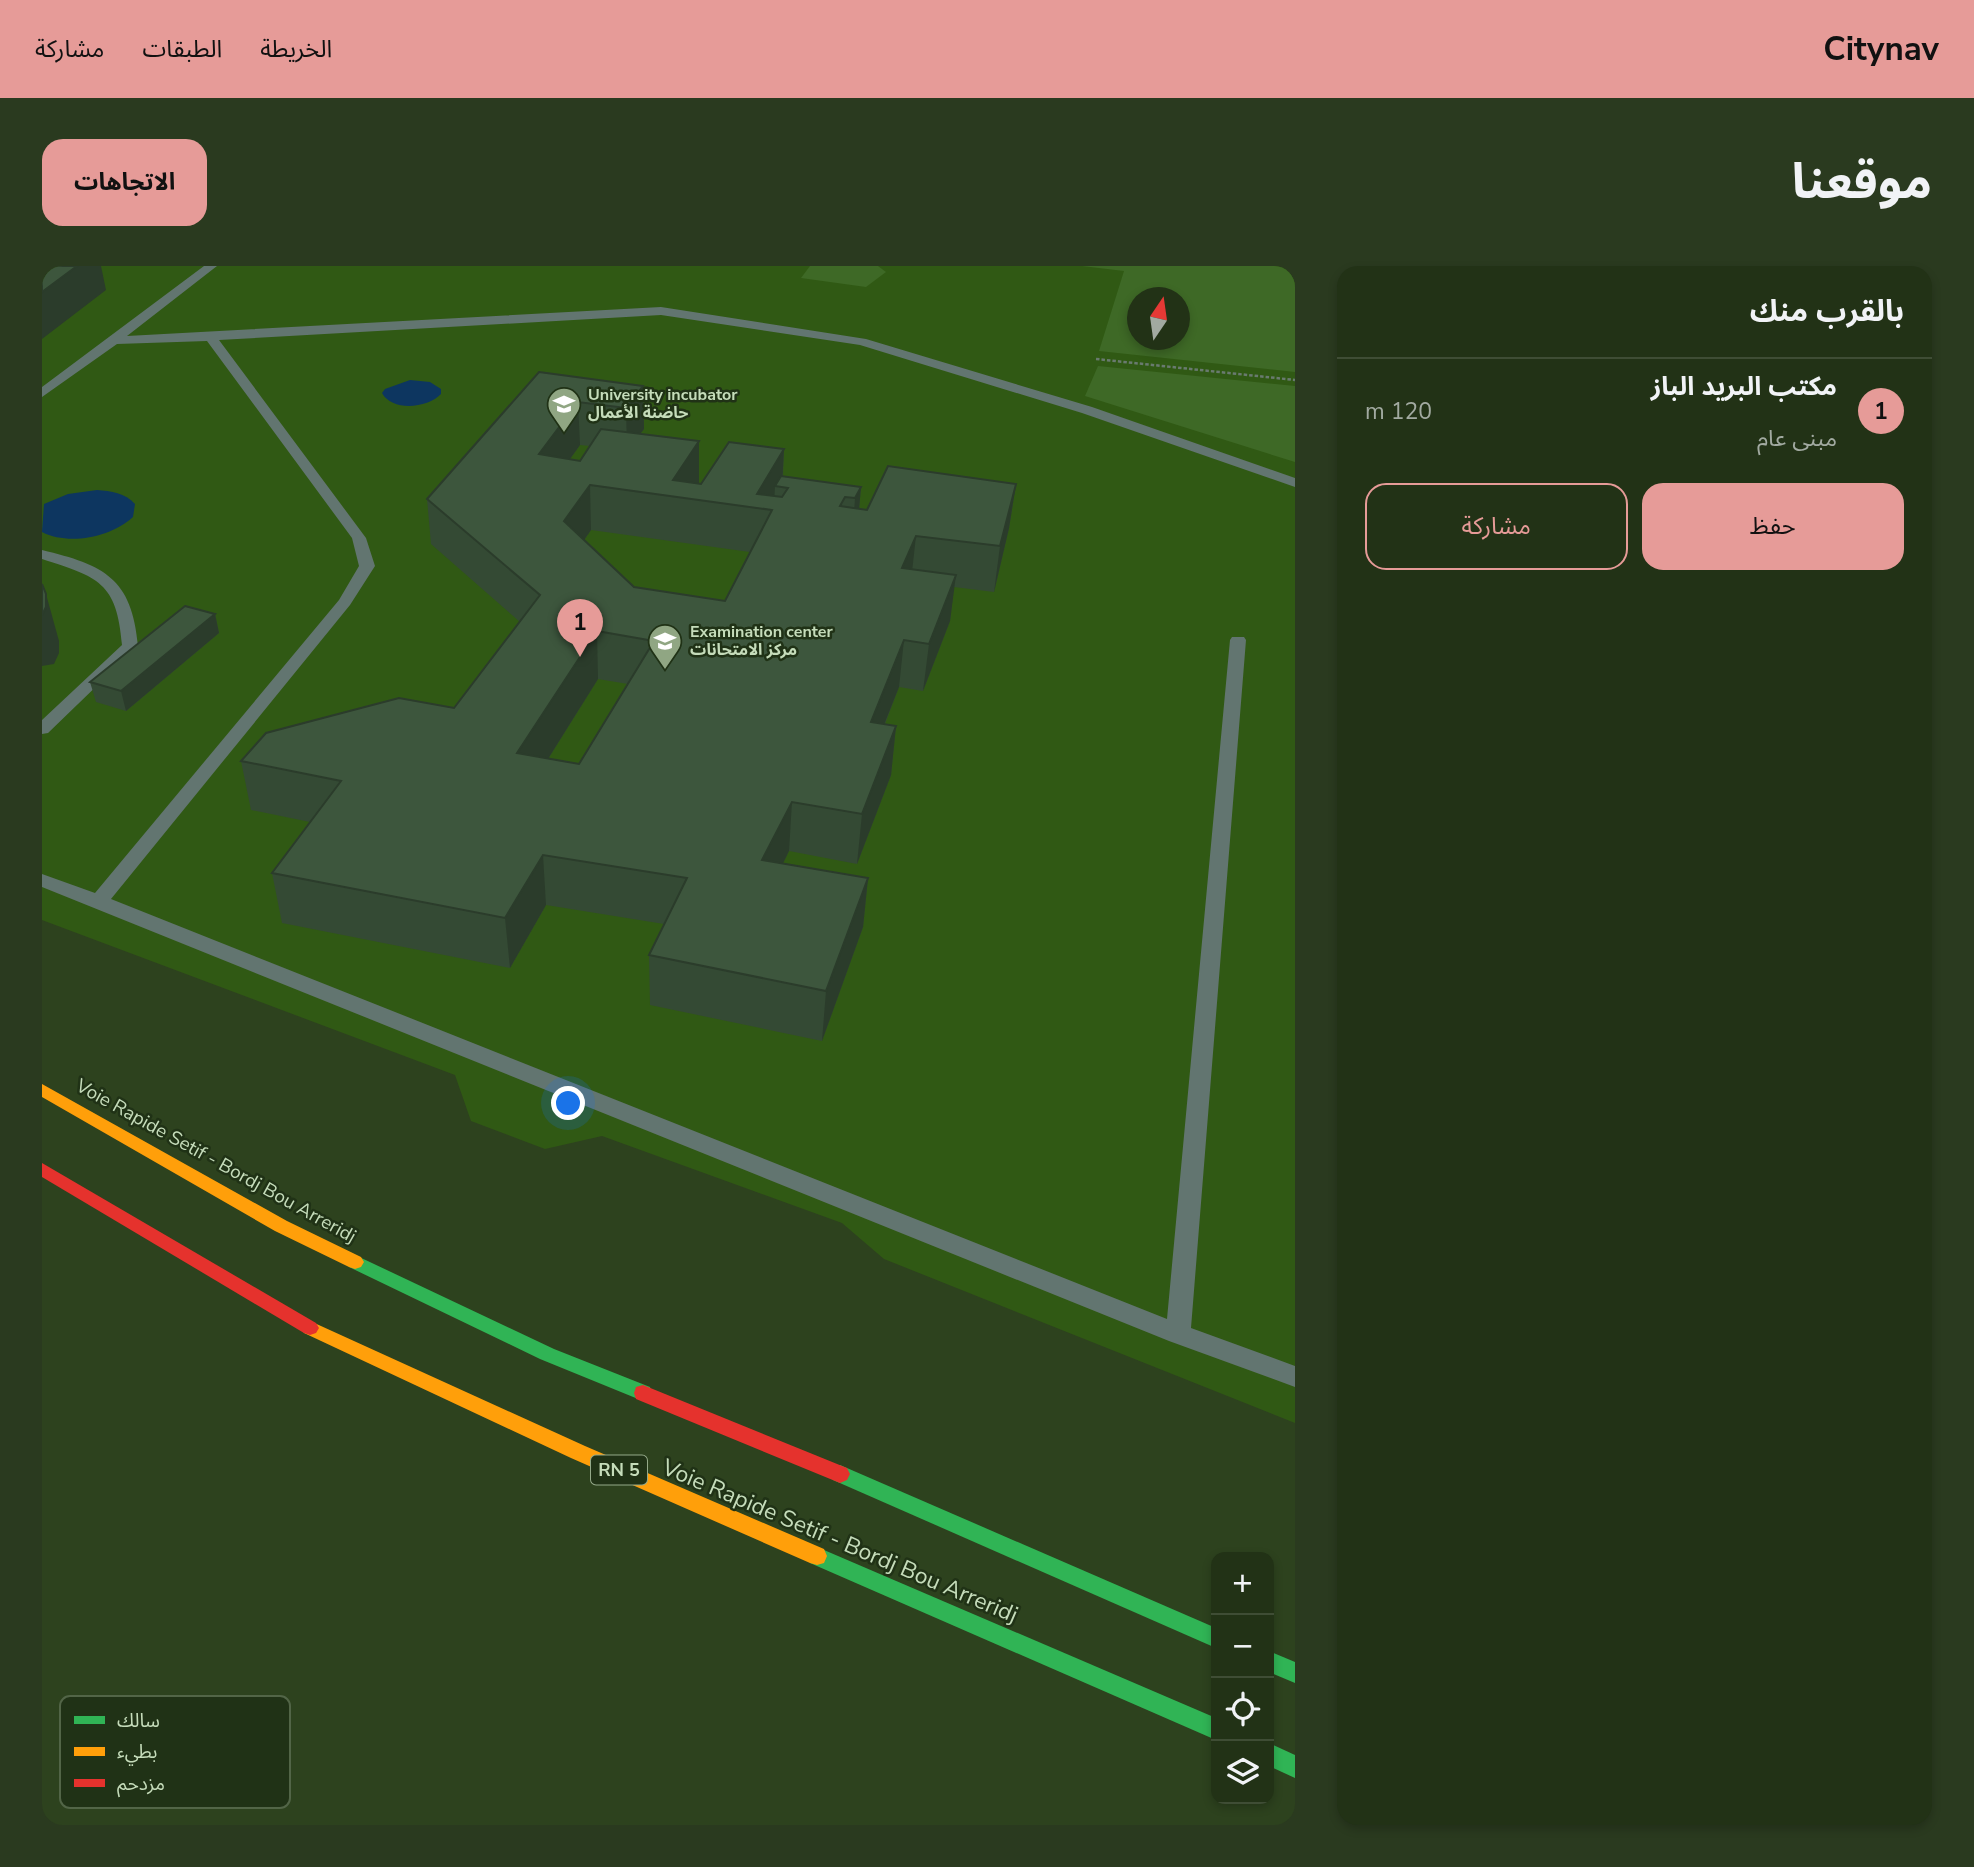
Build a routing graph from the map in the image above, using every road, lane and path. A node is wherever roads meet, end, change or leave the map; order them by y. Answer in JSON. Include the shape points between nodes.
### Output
{"nodes":[{"id":1,"x":211,"y":266,"type":"edge"},
{"id":2,"x":211,"y":337,"type":"junction"},
{"id":3,"x":114,"y":340,"type":"junction"},
{"id":4,"x":1096,"y":359,"type":"dead end"},
{"id":5,"x":1295,"y":380,"type":"edge"},
{"id":6,"x":42,"y":393,"type":"edge"},
{"id":7,"x":1295,"y":483,"type":"edge"},
{"id":8,"x":42,"y":554,"type":"edge"},
{"id":9,"x":1238,"y":640,"type":"dead end"},
{"id":10,"x":42,"y":729,"type":"edge"},
{"id":11,"x":42,"y":880,"type":"edge"},
{"id":12,"x":99,"y":901,"type":"junction"},
{"id":13,"x":42,"y":1090,"type":"edge"},
{"id":14,"x":42,"y":1169,"type":"edge"},
{"id":15,"x":1178,"y":1334,"type":"junction"},
{"id":16,"x":1295,"y":1377,"type":"edge"},
{"id":17,"x":1211,"y":1636,"type":"edge"},
{"id":18,"x":1274,"y":1663,"type":"edge"},
{"id":19,"x":1295,"y":1673,"type":"edge"},
{"id":20,"x":1211,"y":1727,"type":"edge"},
{"id":21,"x":1274,"y":1756,"type":"edge"},
{"id":22,"x":1295,"y":1767,"type":"edge"}],
"edges":[{"from":1,"to":3,"type":"lane"},
{"from":2,"to":3,"type":"lane"},
{"from":2,"to":7,"type":"lane","via":[[661,311],[862,342],[1087,410]]},
{"from":2,"to":12,"type":"lane","via":[[359,538],[367,566],[345,602]]},
{"from":3,"to":6,"type":"lane"},
{"from":4,"to":5,"type":"path"},
{"from":8,"to":10,"type":"lane","via":[[97,572],[116,590],[129,616],[130,646]]},
{"from":9,"to":15,"type":"lane"},
{"from":11,"to":12,"type":"lane"},
{"from":12,"to":15,"type":"lane"},
{"from":13,"to":17,"type":"highway","name":"Voie Rapide Setif - Bordj Bou Arreridj","via":[[281,1226],[547,1354],[915,1505]]},
{"from":14,"to":20,"type":"highway","name":"Voie Rapide Setif - Bordj Bou Arreridj","number":"RN 5","via":[[324,1336],[578,1452]]},
{"from":15,"to":16,"type":"lane"},
{"from":18,"to":19,"type":"highway"},
{"from":21,"to":22,"type":"highway"}]}
